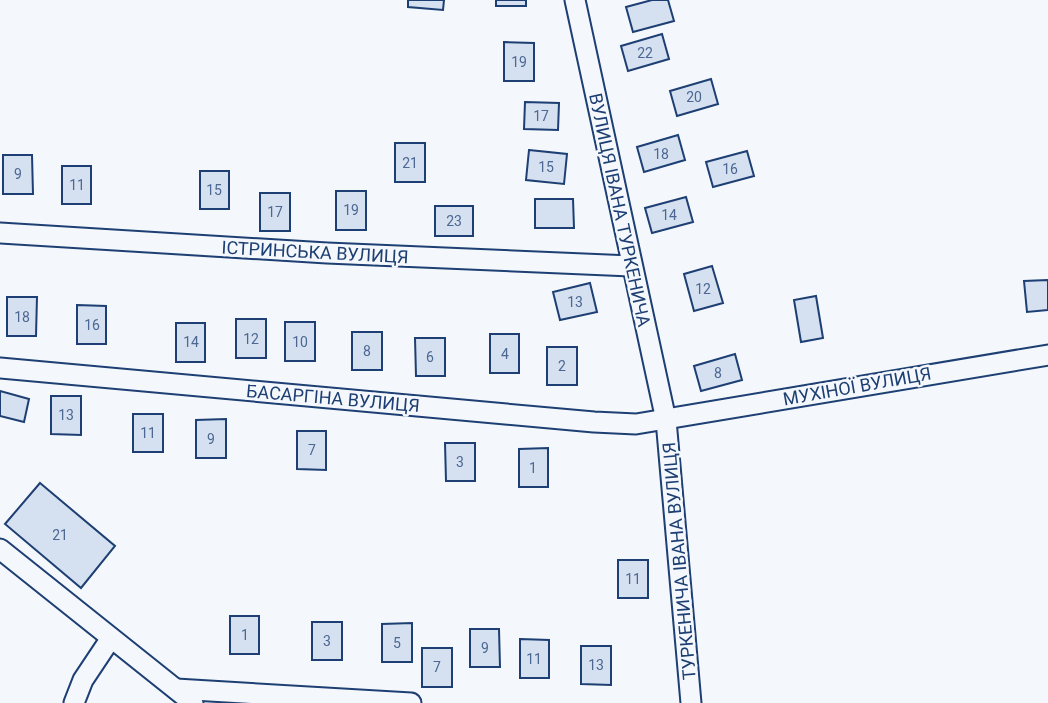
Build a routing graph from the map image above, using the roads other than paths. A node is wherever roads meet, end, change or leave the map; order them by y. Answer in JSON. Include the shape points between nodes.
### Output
{"nodes":[{"id":1,"x":575,"y":0,"type":"edge"},
{"id":2,"x":0,"y":233,"type":"edge"},
{"id":3,"x":631,"y":266,"type":"junction"},
{"id":4,"x":1048,"y":355,"type":"edge"},
{"id":5,"x":0,"y":368,"type":"edge"},
{"id":6,"x":666,"y":420,"type":"junction"},
{"id":7,"x":0,"y":549,"type":"edge"},
{"id":8,"x":111,"y":638,"type":"junction"},
{"id":9,"x":176,"y":689,"type":"junction"},
{"id":10,"x":74,"y":703,"type":"edge"},
{"id":11,"x":193,"y":703,"type":"edge"},
{"id":12,"x":411,"y":703,"type":"edge"},
{"id":13,"x":691,"y":703,"type":"edge"}],
"edges":[{"from":1,"to":3,"type":"street","name":"ВУЛИЦЯ ІВАНА ТУРКЕНИЧА"},
{"from":2,"to":3,"type":"street","name":"ІСТРИНСЬКА ВУЛИЦЯ"},
{"from":3,"to":6,"type":"street","name":"ВУЛИЦЯ ІВАНА ТУРКЕНИЧА"},
{"from":4,"to":6,"type":"street","name":"МУХІНОЇ ВУЛИЦЯ"},
{"from":5,"to":6,"type":"street","name":"БАСАРГІНА ВУЛИЦЯ","via":[[594,422]]},
{"from":6,"to":13,"type":"street","name":"ТУРКЕНИЧА ІВАНА ВУЛИЦЯ"},
{"from":7,"to":8,"type":"street"},
{"from":8,"to":9,"type":"street"},
{"from":8,"to":10,"type":"street","via":[[83,680]]},
{"from":9,"to":11,"type":"street"},
{"from":9,"to":12,"type":"street"}]}
